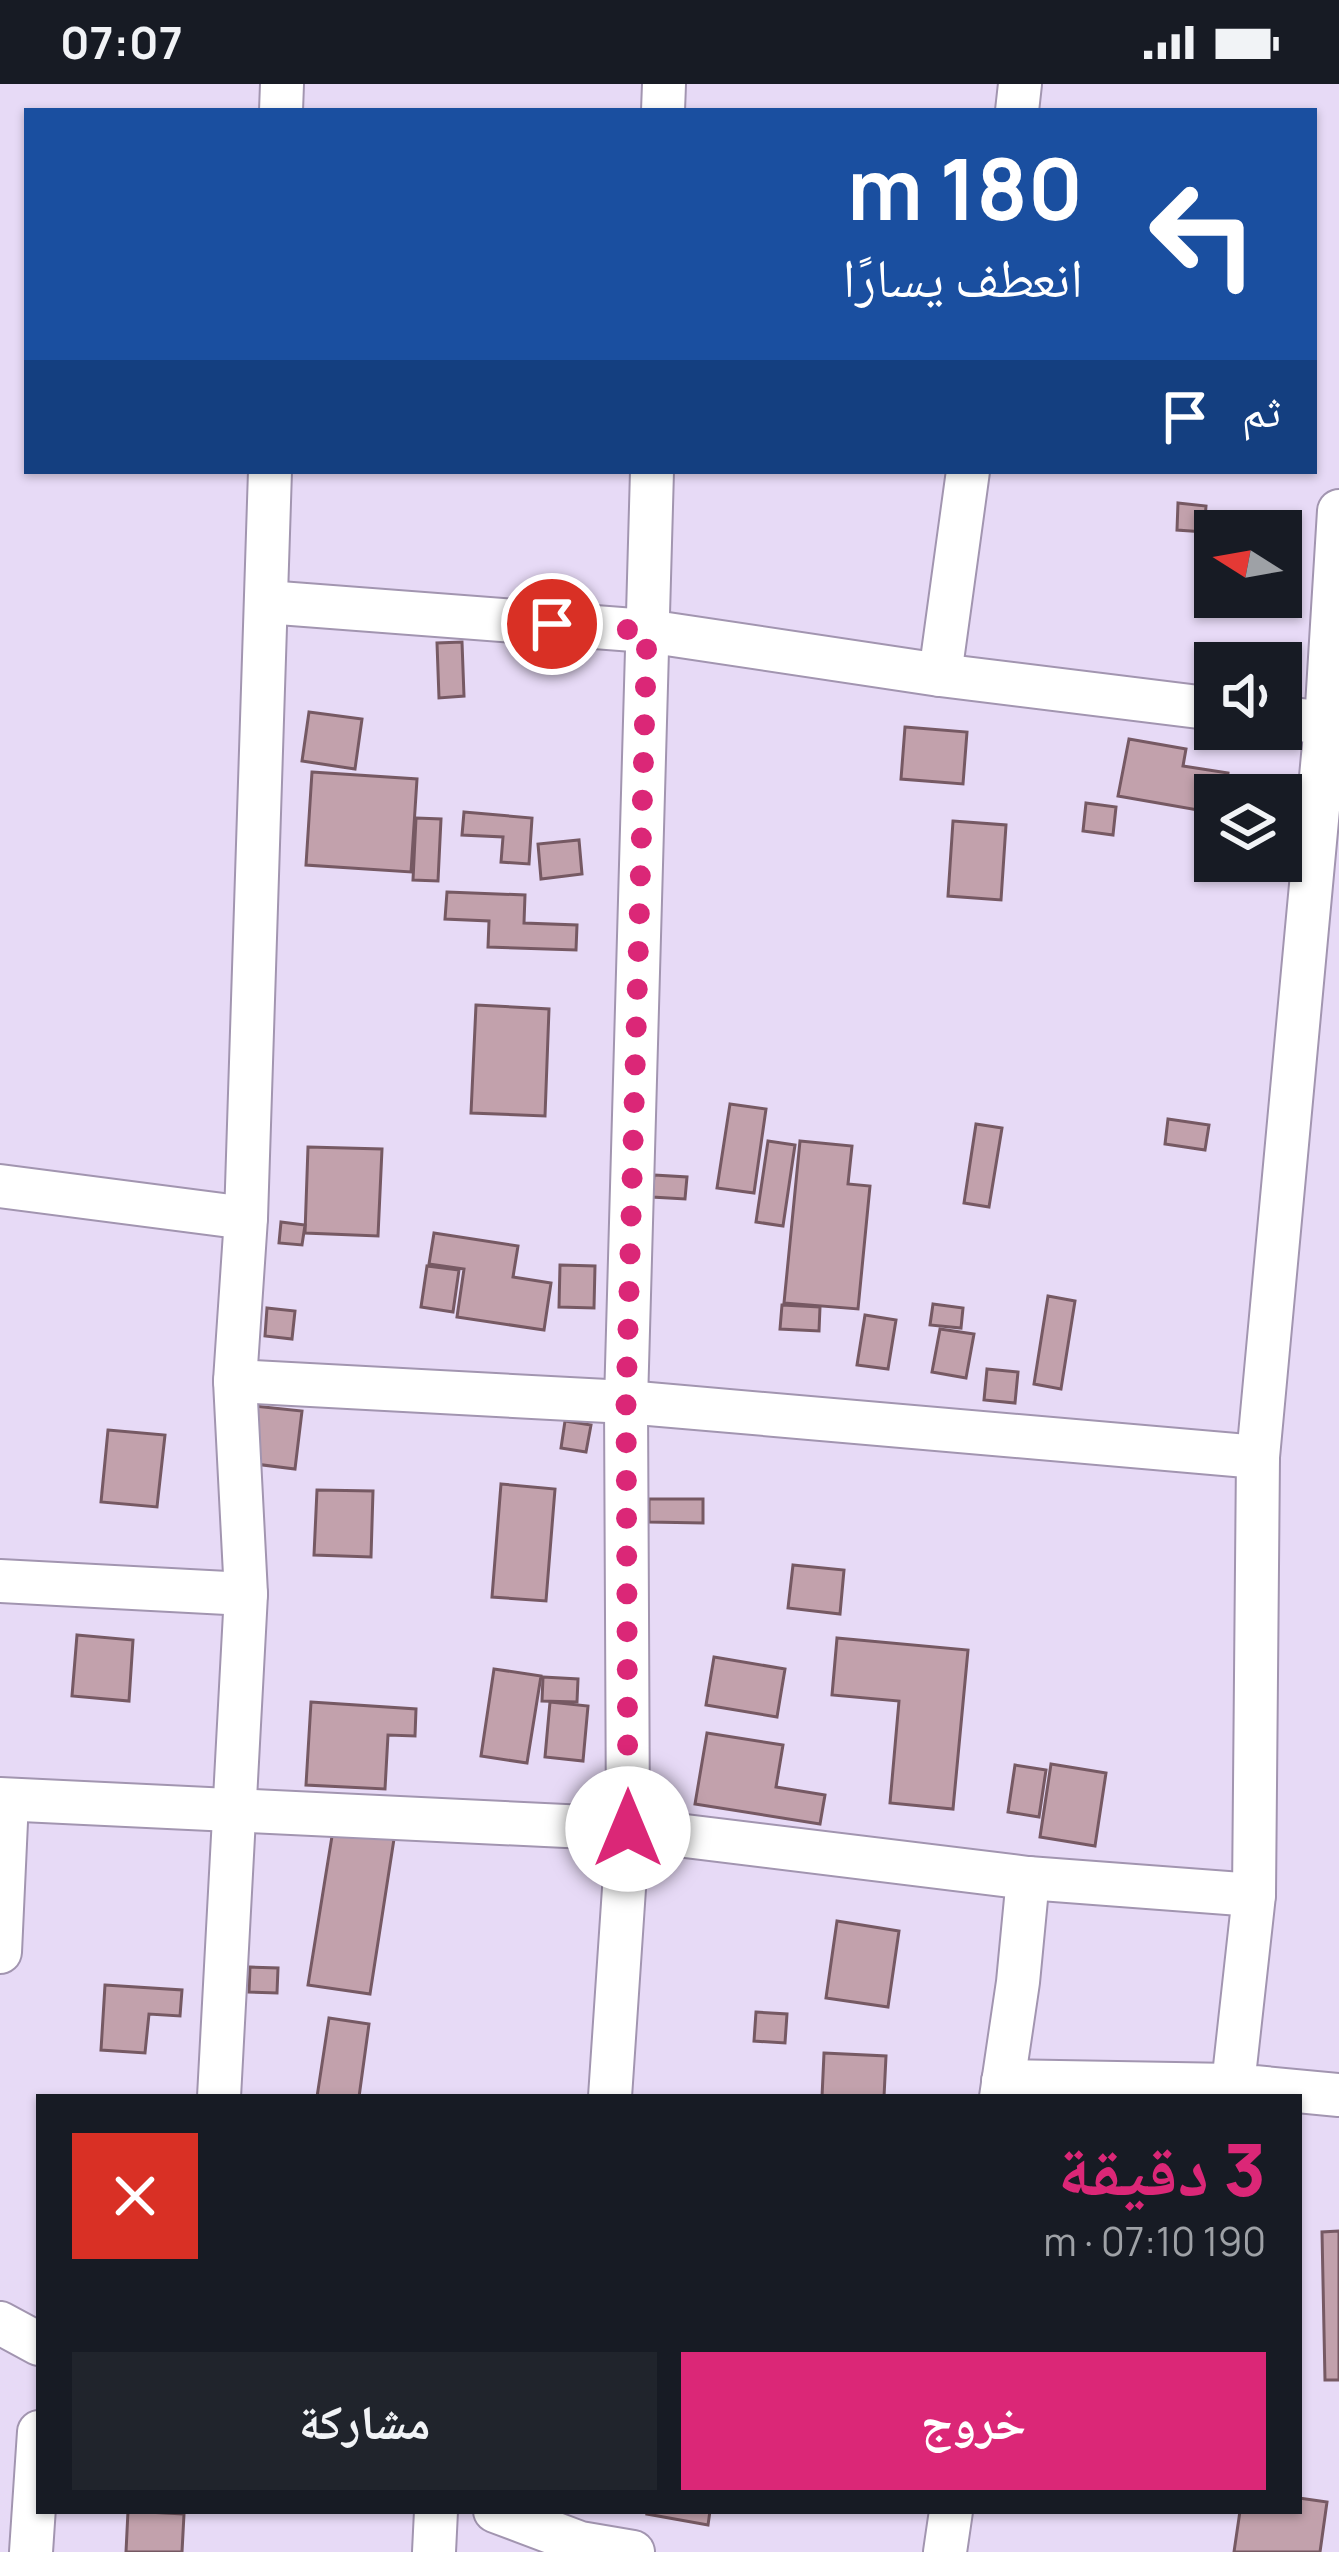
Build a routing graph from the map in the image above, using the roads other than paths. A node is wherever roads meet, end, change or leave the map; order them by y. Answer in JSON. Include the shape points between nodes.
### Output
{"nodes":[{"id":1,"x":270,"y":474,"type":"edge"},
{"id":2,"x":652,"y":474,"type":"edge"},
{"id":3,"x":968,"y":474,"type":"edge"},
{"id":4,"x":1339,"y":511,"type":"edge"},
{"id":5,"x":266,"y":602,"type":"junction"},
{"id":6,"x":647,"y":631,"type":"junction"},
{"id":7,"x":940,"y":675,"type":"junction"},
{"id":8,"x":1194,"y":707,"type":"edge"},
{"id":9,"x":1302,"y":720,"type":"edge"},
{"id":10,"x":1333,"y":723,"type":"edge"},
{"id":11,"x":0,"y":1186,"type":"edge"},
{"id":12,"x":246,"y":1218,"type":"junction"},
{"id":13,"x":235,"y":1381,"type":"junction"},
{"id":14,"x":626,"y":1402,"type":"junction"},
{"id":15,"x":1258,"y":1457,"type":"junction"},
{"id":16,"x":0,"y":1581,"type":"edge"},
{"id":17,"x":246,"y":1594,"type":"junction"},
{"id":18,"x":3,"y":1799,"type":"edge"},
{"id":19,"x":233,"y":1810,"type":"junction"},
{"id":20,"x":628,"y":1829,"type":"junction"},
{"id":21,"x":1028,"y":1878,"type":"junction"},
{"id":22,"x":1254,"y":1894,"type":"junction"},
{"id":23,"x":0,"y":1952,"type":"edge"},
{"id":24,"x":1233,"y":2085,"type":"junction"},
{"id":25,"x":1002,"y":2089,"type":"edge"},
{"id":26,"x":219,"y":2094,"type":"edge"},
{"id":27,"x":610,"y":2094,"type":"edge"},
{"id":28,"x":1339,"y":2096,"type":"edge"},
{"id":29,"x":0,"y":2323,"type":"edge"},
{"id":30,"x":36,"y":2342,"type":"edge"},
{"id":31,"x":36,"y":2477,"type":"edge"},
{"id":32,"x":436,"y":2514,"type":"edge"},
{"id":33,"x":511,"y":2514,"type":"edge"},
{"id":34,"x":951,"y":2514,"type":"edge"},
{"id":35,"x":581,"y":2527,"type":"edge"},
{"id":36,"x":31,"y":2552,"type":"edge"},
{"id":37,"x":434,"y":2552,"type":"edge"},
{"id":38,"x":633,"y":2552,"type":"edge"},
{"id":39,"x":945,"y":2552,"type":"edge"}],
"edges":[{"from":1,"to":5,"type":"street"},
{"from":2,"to":6,"type":"street"},
{"from":3,"to":7,"type":"street"},
{"from":4,"to":10,"type":"street"},
{"from":5,"to":6,"type":"street"},
{"from":5,"to":12,"type":"street"},
{"from":6,"to":7,"type":"street"},
{"from":6,"to":14,"type":"street"},
{"from":7,"to":8,"type":"street"},
{"from":9,"to":10,"type":"street"},
{"from":10,"to":15,"type":"street"},
{"from":11,"to":12,"type":"street"},
{"from":12,"to":13,"type":"street"},
{"from":13,"to":14,"type":"street"},
{"from":13,"to":17,"type":"street"},
{"from":14,"to":15,"type":"street"},
{"from":14,"to":20,"type":"street"},
{"from":15,"to":22,"type":"street"},
{"from":16,"to":17,"type":"street"},
{"from":17,"to":19,"type":"street"},
{"from":18,"to":19,"type":"street"},
{"from":18,"to":23,"type":"street"},
{"from":19,"to":20,"type":"street"},
{"from":19,"to":26,"type":"street"},
{"from":20,"to":21,"type":"street"},
{"from":20,"to":27,"type":"street"},
{"from":21,"to":22,"type":"street"},
{"from":21,"to":25,"type":"street"},
{"from":22,"to":24,"type":"street"},
{"from":24,"to":25,"type":"street"},
{"from":24,"to":28,"type":"street"},
{"from":29,"to":30,"type":"street"},
{"from":31,"to":36,"type":"street"},
{"from":32,"to":37,"type":"street"},
{"from":33,"to":35,"type":"street"},
{"from":34,"to":39,"type":"street"},
{"from":35,"to":38,"type":"street"}]}
